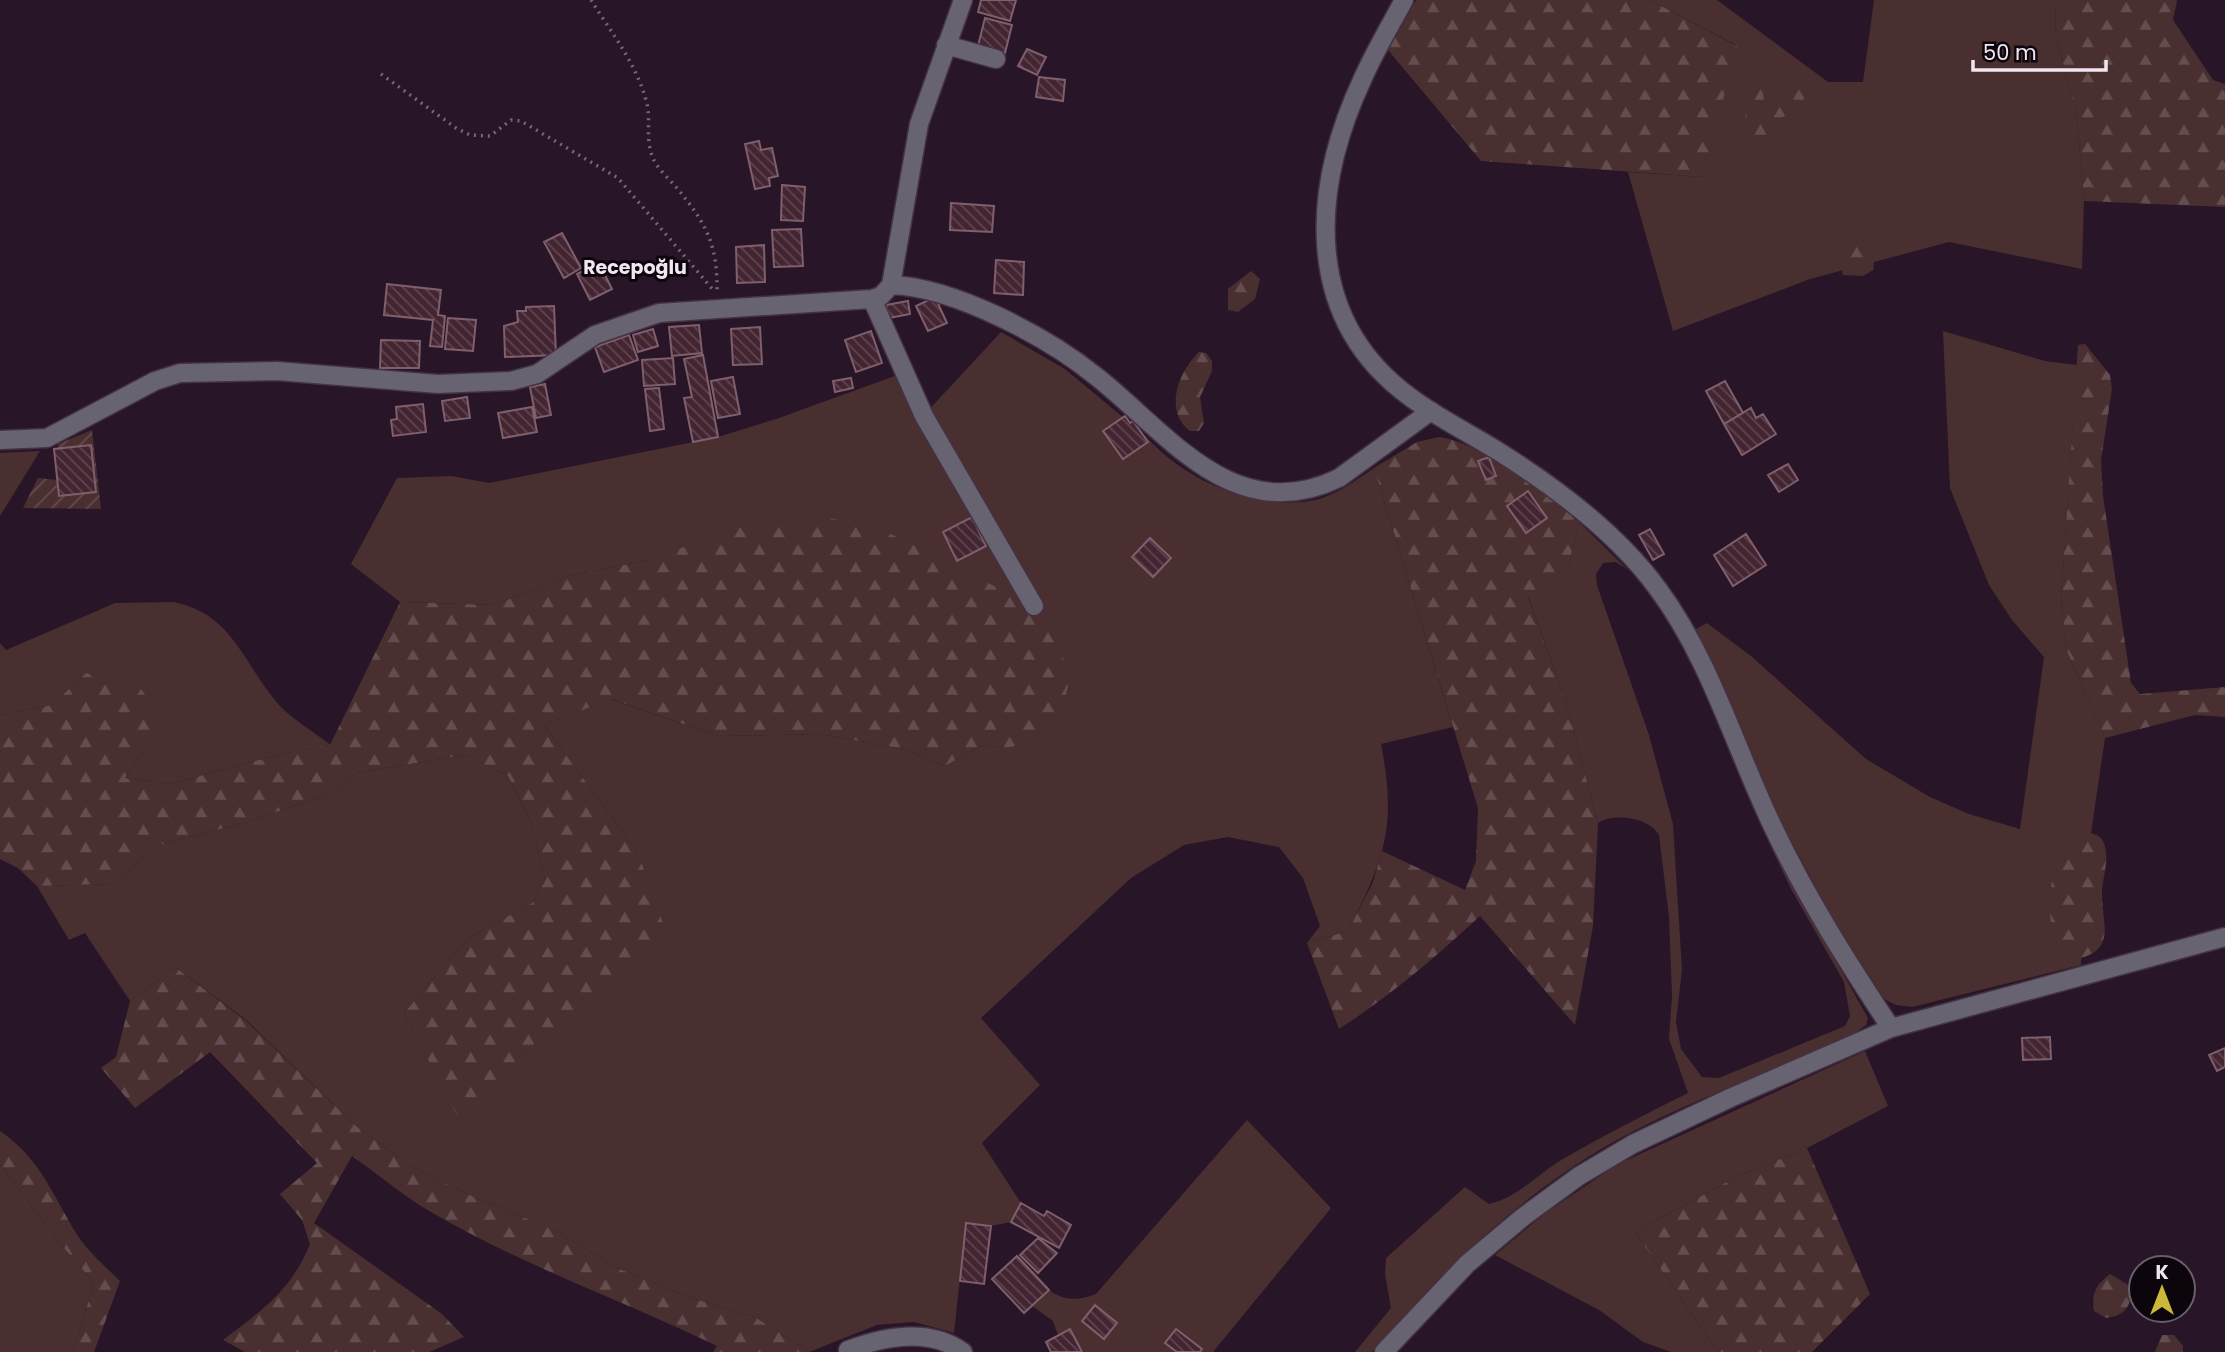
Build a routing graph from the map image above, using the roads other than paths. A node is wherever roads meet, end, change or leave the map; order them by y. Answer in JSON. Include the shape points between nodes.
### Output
{"nodes":[{"id":1,"x":962,"y":0,"type":"edge"},
{"id":2,"x":1404,"y":0,"type":"edge"},
{"id":3,"x":946,"y":45,"type":"junction"},
{"id":4,"x":996,"y":59,"type":"dead end"},
{"id":5,"x":891,"y":285,"type":"junction"},
{"id":6,"x":872,"y":299,"type":"junction"},
{"id":7,"x":1431,"y":411,"type":"junction"},
{"id":8,"x":0,"y":440,"type":"edge"},
{"id":9,"x":1034,"y":607,"type":"dead end"},
{"id":10,"x":2225,"y":937,"type":"edge"},
{"id":11,"x":1891,"y":1028,"type":"junction"},
{"id":12,"x":848,"y":1350,"type":"edge"},
{"id":13,"x":963,"y":1352,"type":"edge"},
{"id":14,"x":1384,"y":1352,"type":"edge"}],
"edges":[{"from":1,"to":3,"type":"street"},
{"from":2,"to":7,"type":"street","via":[[1363,78],[1342,134],[1329,192],[1326,248],[1328,276],[1356,345],[1387,378]]},
{"from":3,"to":4,"type":"street"},
{"from":3,"to":5,"type":"street","via":[[919,124]]},
{"from":5,"to":6,"type":"street"},
{"from":5,"to":7,"type":"street","via":[[932,289],[998,317],[1095,375],[1192,461],[1249,487],[1287,491],[1322,486]]},
{"from":6,"to":8,"type":"street","via":[[716,302],[659,313],[595,335],[526,379],[438,384],[277,371],[180,373],[155,381],[47,438]]},
{"from":6,"to":9,"type":"street","via":[[924,416]]},
{"from":7,"to":11,"type":"street","via":[[1551,487],[1637,563],[1657,588],[1692,644],[1773,827],[1826,926]]},
{"from":10,"to":11,"type":"street"},
{"from":11,"to":14,"type":"street","via":[[1633,1144],[1579,1177],[1466,1264]]},
{"from":12,"to":13,"type":"street","via":[[908,1337],[943,1341]]}]}
